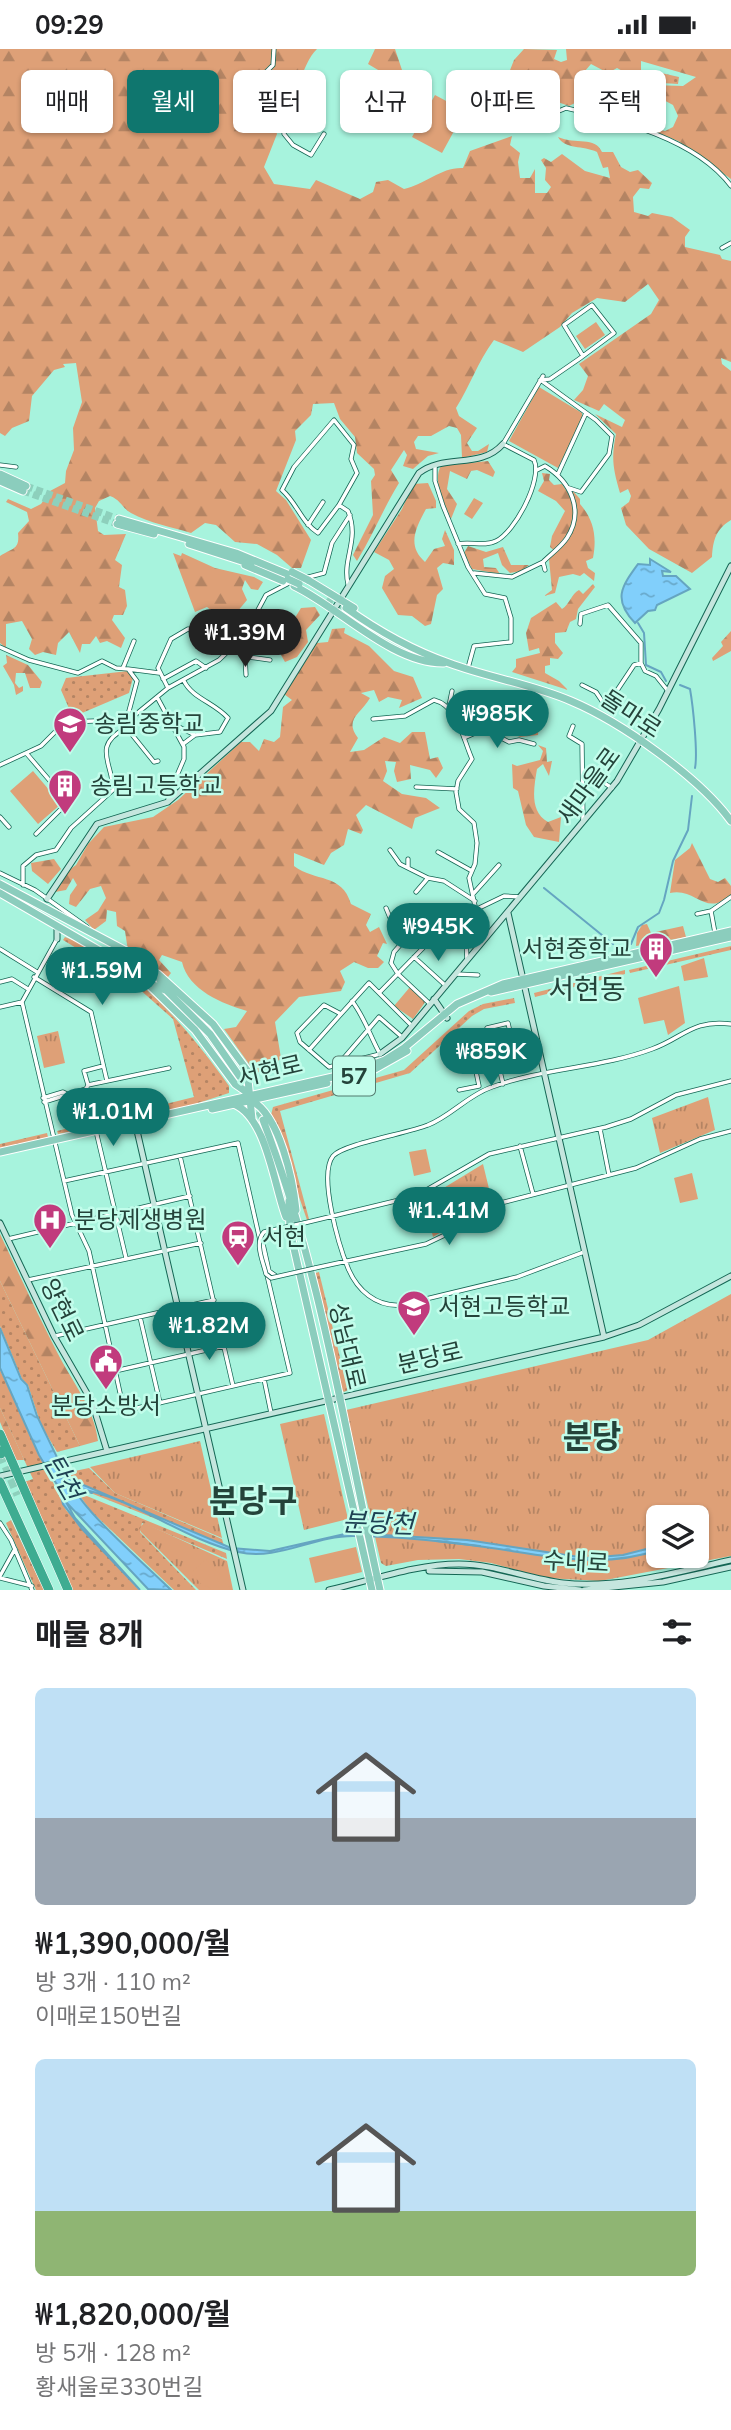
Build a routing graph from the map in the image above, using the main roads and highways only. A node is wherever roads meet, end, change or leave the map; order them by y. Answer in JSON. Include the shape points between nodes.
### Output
{"nodes":[{"id":1,"x":503,"y":444,"type":"road end"},
{"id":2,"x":0,"y":474,"type":"edge"},
{"id":3,"x":0,"y":481,"type":"edge"},
{"id":4,"x":118,"y":521,"type":"tunnel mouth"},
{"id":5,"x":731,"y":566,"type":"edge"},
{"id":6,"x":301,"y":583,"type":"junction"},
{"id":7,"x":328,"y":599,"type":"tunnel mouth"},
{"id":8,"x":341,"y":599,"type":"junction"},
{"id":9,"x":334,"y":610,"type":"junction"},
{"id":10,"x":345,"y":610,"type":"tunnel mouth"},
{"id":11,"x":448,"y":663,"type":"junction"},
{"id":12,"x":641,"y":743,"type":"junction"},
{"id":13,"x":196,"y":777,"type":"junction"},
{"id":14,"x":168,"y":802,"type":"junction"},
{"id":15,"x":731,"y":821,"type":"edge"},
{"id":16,"x":0,"y":884,"type":"edge"},
{"id":17,"x":0,"y":893,"type":"edge"},
{"id":18,"x":47,"y":899,"type":"road end"},
{"id":19,"x":508,"y":913,"type":"junction"},
{"id":20,"x":57,"y":926,"type":"junction"},
{"id":21,"x":731,"y":930,"type":"edge"},
{"id":22,"x":67,"y":931,"type":"junction"},
{"id":23,"x":731,"y":937,"type":"edge"},
{"id":24,"x":152,"y":969,"type":"junction"},
{"id":25,"x":145,"y":981,"type":"junction"},
{"id":26,"x":524,"y":982,"type":"junction"},
{"id":27,"x":166,"y":990,"type":"junction"},
{"id":28,"x":431,"y":1004,"type":"junction"},
{"id":29,"x":446,"y":1016,"type":"junction"},
{"id":30,"x":436,"y":1022,"type":"junction"},
{"id":31,"x":380,"y":1054,"type":"road end"},
{"id":32,"x":228,"y":1074,"type":"junction"},
{"id":33,"x":248,"y":1074,"type":"junction"},
{"id":34,"x":240,"y":1077,"type":"dead end"},
{"id":35,"x":274,"y":1093,"type":"junction"},
{"id":36,"x":251,"y":1098,"type":"junction"},
{"id":37,"x":224,"y":1101,"type":"junction"},
{"id":38,"x":234,"y":1104,"type":"junction"},
{"id":39,"x":267,"y":1117,"type":"junction"},
{"id":40,"x":254,"y":1122,"type":"junction"},
{"id":41,"x":135,"y":1124,"type":"junction"},
{"id":42,"x":0,"y":1155,"type":"edge"},
{"id":43,"x":289,"y":1200,"type":"junction"},
{"id":44,"x":301,"y":1220,"type":"junction"},
{"id":45,"x":288,"y":1221,"type":"junction"},
{"id":46,"x":0,"y":1223,"type":"edge"},
{"id":47,"x":731,"y":1276,"type":"edge"},
{"id":48,"x":604,"y":1337,"type":"junction"},
{"id":49,"x":340,"y":1396,"type":"junction"},
{"id":50,"x":328,"y":1399,"type":"junction"},
{"id":51,"x":205,"y":1428,"type":"junction"},
{"id":52,"x":0,"y":1434,"type":"edge"},
{"id":53,"x":107,"y":1451,"type":"junction"},
{"id":54,"x":3,"y":1453,"type":"edge"},
{"id":55,"x":7,"y":1473,"type":"edge"},
{"id":56,"x":15,"y":1496,"type":"junction"},
{"id":57,"x":367,"y":1549,"type":"junction"},
{"id":58,"x":731,"y":1560,"type":"edge"},
{"id":59,"x":731,"y":1567,"type":"edge"},
{"id":60,"x":419,"y":1570,"type":"junction"},
{"id":61,"x":662,"y":1579,"type":"junction"},
{"id":62,"x":374,"y":1580,"type":"junction"},
{"id":63,"x":49,"y":1590,"type":"edge"},
{"id":64,"x":56,"y":1590,"type":"edge"},
{"id":65,"x":62,"y":1590,"type":"edge"},
{"id":66,"x":68,"y":1590,"type":"edge"},
{"id":67,"x":243,"y":1590,"type":"edge"},
{"id":68,"x":329,"y":1590,"type":"edge"},
{"id":69,"x":372,"y":1590,"type":"edge"},
{"id":70,"x":380,"y":1590,"type":"edge"},
{"id":71,"x":582,"y":1590,"type":"edge"},
{"id":72,"x":664,"y":1590,"type":"edge"}],
"edges":[{"from":1,"to":8,"type":"main road","via":[[486,458],[426,467],[409,486]]},
{"from":2,"to":3,"type":"main road","via":[[24,489]]},
{"from":4,"to":6,"type":"main road","bridge":true,"via":[[232,555]]},
{"from":5,"to":12,"type":"main road","name":"새마을로"},
{"from":6,"to":7,"type":"main road"},
{"from":6,"to":8,"type":"main road"},
{"from":6,"to":9,"type":"main road"},
{"from":8,"to":9,"type":"main road"},
{"from":8,"to":11,"type":"main road","via":[[382,628]]},
{"from":9,"to":11,"type":"main road","via":[[404,653],[432,663]]},
{"from":9,"to":13,"type":"main road","via":[[271,711]]},
{"from":10,"to":11,"type":"main road","name":"돌마로"},
{"from":11,"to":12,"type":"main road","name":"돌마로","via":[[569,700]]},
{"from":12,"to":15,"type":"main road","name":"돌마로","via":[[698,784]]},
{"from":12,"to":19,"type":"main road","name":"새마을로","via":[[584,824]]},
{"from":13,"to":14,"type":"main road"},
{"from":13,"to":14,"type":"main road","via":[[181,785],[175,780]]},
{"from":14,"to":18,"type":"main road","via":[[97,824]]},
{"from":16,"to":24,"type":"main road"},
{"from":17,"to":20,"type":"main road"},
{"from":19,"to":26,"type":"main road"},
{"from":19,"to":28,"type":"main road","name":"새마을로"},
{"from":20,"to":22,"type":"main road"},
{"from":20,"to":22,"type":"main road","via":[[57,939]]},
{"from":21,"to":26,"type":"main road","name":"서현로","number":"57"},
{"from":22,"to":25,"type":"main road"},
{"from":23,"to":26,"type":"main road","name":"서현로","number":"57"},
{"from":24,"to":27,"type":"main road"},
{"from":24,"to":33,"type":"main road","via":[[207,1017]]},
{"from":25,"to":27,"type":"main road"},
{"from":25,"to":32,"type":"main road","via":[[195,1030]]},
{"from":26,"to":29,"type":"main road","name":"서현로","number":"57","via":[[480,997]]},
{"from":26,"to":48,"type":"main road"},
{"from":27,"to":34,"type":"main road","via":[[201,1022]]},
{"from":28,"to":29,"type":"main road"},
{"from":28,"to":30,"type":"main road"},
{"from":28,"to":31,"type":"main road","name":"새마을로","via":[[402,1038]]},
{"from":29,"to":30,"type":"main road","name":"서현로","number":"57"},
{"from":29,"to":35,"type":"main road","name":"서현로","number":"57","via":[[390,1063]]},
{"from":30,"to":35,"type":"main road","name":"서현로","number":"57","via":[[374,1065]]},
{"from":32,"to":33,"type":"main road","via":[[240,1082]]},
{"from":32,"to":36,"type":"main road"},
{"from":32,"to":37,"type":"main road","via":[[233,1091]]},
{"from":33,"to":35,"type":"main road","via":[[256,1087]]},
{"from":33,"to":36,"type":"main road"},
{"from":35,"to":36,"type":"main road","name":"서현로","number":"57"},
{"from":35,"to":39,"type":"main road"},
{"from":36,"to":37,"type":"main road","name":"서현로","number":"57"},
{"from":36,"to":38,"type":"main road","name":"서현로","number":"57"},
{"from":36,"to":39,"type":"main road"},
{"from":36,"to":40,"type":"main road"},
{"from":37,"to":41,"type":"main road","name":"서현로","number":"57"},
{"from":38,"to":40,"type":"main road","via":[[246,1109]]},
{"from":38,"to":41,"type":"main road","name":"서현로","number":"57"},
{"from":39,"to":40,"type":"main road"},
{"from":39,"to":43,"type":"main road","name":"성남대로"},
{"from":39,"to":44,"type":"main road","via":[[284,1155]]},
{"from":40,"to":45,"type":"main road"},
{"from":41,"to":42,"type":"main road","name":"서현로","number":"57"},
{"from":41,"to":51,"type":"main road"},
{"from":43,"to":44,"type":"main road","name":"성남대로"},
{"from":43,"to":45,"type":"main road","name":"성남대로"},
{"from":44,"to":49,"type":"main road","name":"성남대로"},
{"from":45,"to":50,"type":"main road","name":"성남대로"},
{"from":46,"to":53,"type":"main road","name":"양현로","via":[[54,1336],[93,1402]]},
{"from":47,"to":48,"type":"main road","name":"분당로","via":[[639,1325]]},
{"from":48,"to":49,"type":"main road","name":"분당로"},
{"from":49,"to":50,"type":"main road","name":"분당로"},
{"from":49,"to":57,"type":"main road","name":"성남대로"},
{"from":50,"to":51,"type":"main road","name":"분당로"},
{"from":50,"to":57,"type":"main road","name":"성남대로","via":[[350,1500]]},
{"from":51,"to":53,"type":"main road","name":"분당로"},
{"from":51,"to":67,"type":"main road"},
{"from":52,"to":54,"type":"highway"},
{"from":53,"to":55,"type":"main road","name":"분당로"},
{"from":54,"to":55,"type":"highway"},
{"from":55,"to":56,"type":"highway"},
{"from":55,"to":56,"type":"highway"},
{"from":56,"to":63,"type":"highway"},
{"from":56,"to":64,"type":"highway"},
{"from":56,"to":65,"type":"highway"},
{"from":56,"to":66,"type":"highway"},
{"from":57,"to":62,"type":"main road"},
{"from":58,"to":61,"type":"main road","name":"수내로"},
{"from":59,"to":61,"type":"main road","name":"수내로"},
{"from":60,"to":61,"type":"main road","name":"수내로","via":[[469,1564],[583,1584]]},
{"from":60,"to":62,"type":"main road","name":"수내로"},
{"from":60,"to":71,"type":"main road","name":"수내로","via":[[482,1571]]},
{"from":61,"to":71,"type":"main road","name":"수내로"},
{"from":61,"to":72,"type":"main road"},
{"from":62,"to":68,"type":"main road","name":"수내로"},
{"from":62,"to":69,"type":"main road"},
{"from":62,"to":70,"type":"main road"}]}
